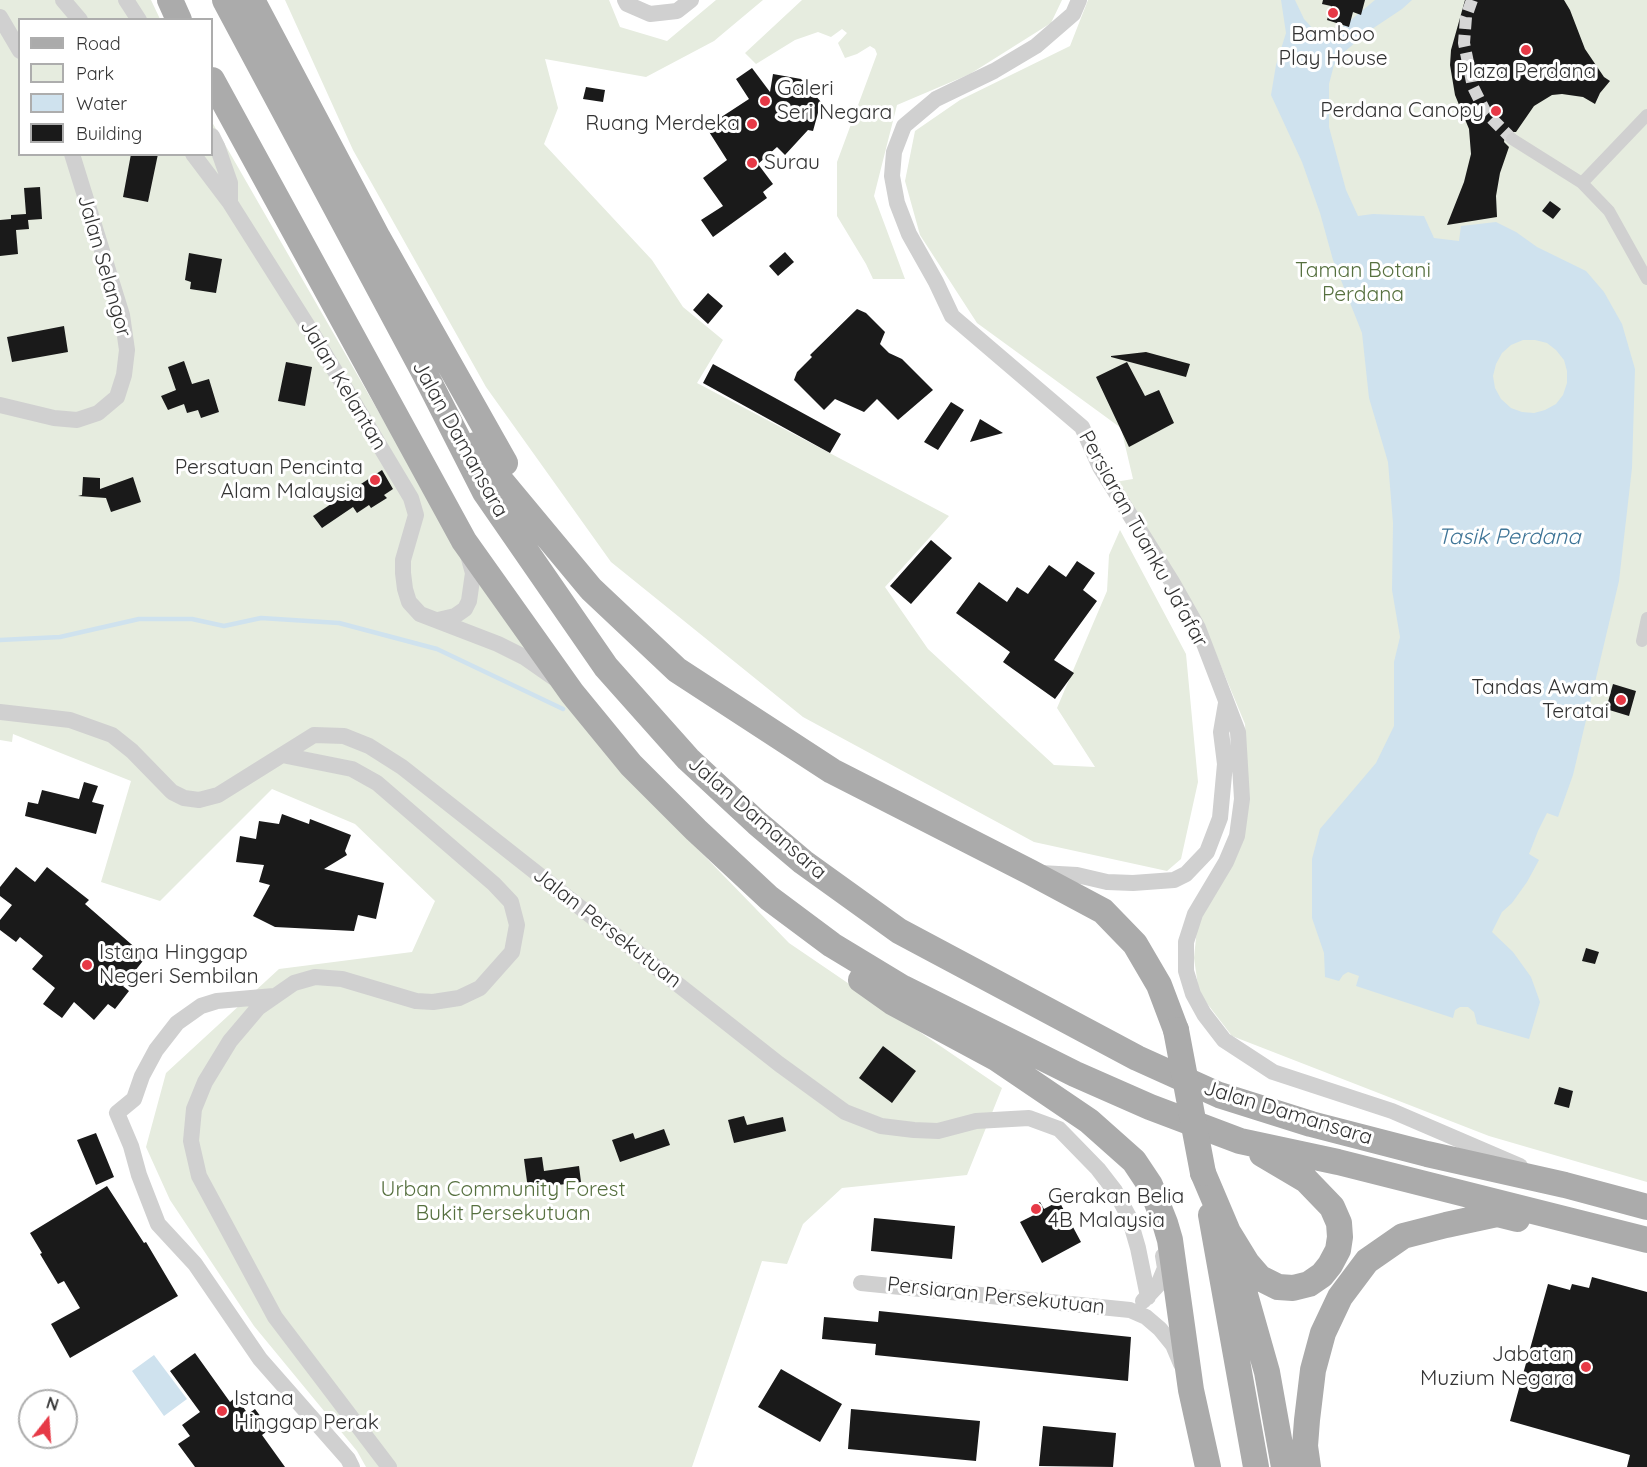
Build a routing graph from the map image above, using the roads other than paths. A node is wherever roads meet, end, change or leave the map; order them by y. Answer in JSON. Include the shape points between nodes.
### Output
{"nodes":[{"id":1,"x":63,"y":0,"type":"edge"},
{"id":2,"x":126,"y":0,"type":"edge"},
{"id":3,"x":170,"y":0,"type":"edge"},
{"id":4,"x":225,"y":0,"type":"edge"},
{"id":5,"x":238,"y":0,"type":"edge"},
{"id":6,"x":252,"y":0,"type":"edge"},
{"id":7,"x":625,"y":0,"type":"edge"},
{"id":8,"x":691,"y":0,"type":"edge"},
{"id":9,"x":1079,"y":0,"type":"edge"},
{"id":10,"x":0,"y":17,"type":"edge"},
{"id":11,"x":78,"y":18,"type":"edge"},
{"id":12,"x":138,"y":18,"type":"edge"},
{"id":13,"x":178,"y":18,"type":"edge"},
{"id":14,"x":18,"y":48,"type":"edge"},
{"id":15,"x":213,"y":82,"type":"edge"},
{"id":16,"x":277,"y":96,"type":"junction"},
{"id":17,"x":1647,"y":115,"type":"edge"},
{"id":18,"x":213,"y":138,"type":"edge"},
{"id":19,"x":1512,"y":139,"type":"tunnel mouth"},
{"id":20,"x":73,"y":156,"type":"edge"},
{"id":21,"x":195,"y":156,"type":"edge"},
{"id":22,"x":1582,"y":183,"type":"junction"},
{"id":23,"x":230,"y":203,"type":"junction"},
{"id":24,"x":1647,"y":279,"type":"edge"},
{"id":25,"x":425,"y":374,"type":"junction"},
{"id":26,"x":0,"y":405,"type":"edge"},
{"id":27,"x":464,"y":542,"type":"junction"},
{"id":28,"x":551,"y":542,"type":"junction"},
{"id":29,"x":1647,"y":618,"type":"edge"},
{"id":30,"x":438,"y":620,"type":"junction"},
{"id":31,"x":1642,"y":641,"type":"dead end"},
{"id":32,"x":572,"y":693,"type":"junction"},
{"id":33,"x":1226,"y":701,"type":"junction"},
{"id":34,"x":0,"y":712,"type":"edge"},
{"id":35,"x":282,"y":755,"type":"junction"},
{"id":36,"x":1030,"y":872,"type":"junction"},
{"id":37,"x":769,"y":898,"type":"junction"},
{"id":38,"x":274,"y":996,"type":"junction"},
{"id":39,"x":1240,"y":1141,"type":"junction"},
{"id":40,"x":1203,"y":1173,"type":"junction"},
{"id":41,"x":1565,"y":1185,"type":"junction"},
{"id":42,"x":1647,"y":1207,"type":"edge"},
{"id":43,"x":1159,"y":1208,"type":"junction"},
{"id":44,"x":1228,"y":1232,"type":"junction"},
{"id":45,"x":1647,"y":1240,"type":"edge"},
{"id":46,"x":1647,"y":1245,"type":"edge"},
{"id":47,"x":861,"y":1283,"type":"dead end"},
{"id":48,"x":1148,"y":1297,"type":"junction"},
{"id":49,"x":1130,"y":1310,"type":"junction"},
{"id":50,"x":1191,"y":1390,"type":"junction"},
{"id":51,"x":352,"y":1467,"type":"edge"},
{"id":52,"x":389,"y":1467,"type":"edge"},
{"id":53,"x":1208,"y":1467,"type":"edge"},
{"id":54,"x":1256,"y":1467,"type":"edge"},
{"id":55,"x":1284,"y":1467,"type":"edge"},
{"id":56,"x":1308,"y":1467,"type":"edge"}],
"edges":[{"from":1,"to":11,"type":"street"},
{"from":2,"to":12,"type":"street"},
{"from":3,"to":13,"type":"main road"},
{"from":4,"to":16,"type":"main road","name":"Jalan Damansara"},
{"from":5,"to":16,"type":"main road"},
{"from":6,"to":28,"type":"main road","via":[[428,329]]},
{"from":7,"to":8,"type":"street","via":[[650,14],[677,11]]},
{"from":9,"to":33,"type":"street","name":"Persiaran Tuanku Ja'afar","via":[[1073,14],[1036,46],[994,72],[936,99],[904,126],[892,168],[897,203],[952,316],[1082,427],[1100,467],[1198,628]]},
{"from":10,"to":14,"type":"street"},
{"from":15,"to":27,"type":"main road","name":"Jalan Damansara"},
{"from":16,"to":25,"type":"main road","name":"Jalan Damansara"},
{"from":17,"to":22,"type":"street"},
{"from":18,"to":23,"type":"street","via":[[230,183]]},
{"from":19,"to":22,"type":"street"},
{"from":20,"to":26,"type":"street","name":"Jalan Selangor","via":[[122,315],[127,350],[124,375],[117,397],[98,413],[77,420]]},
{"from":21,"to":23,"type":"street","name":"Jalan Kelantan"},
{"from":22,"to":24,"type":"street","via":[[1609,211]]},
{"from":23,"to":30,"type":"street","name":"Jalan Kelantan","via":[[411,498],[416,515],[403,560],[405,589],[420,614]]},
{"from":25,"to":28,"type":"main road","via":[[502,482]]},
{"from":25,"to":41,"type":"main road","name":"Jalan Damansara","via":[[485,492],[606,667],[688,759],[802,862],[899,931],[1137,1058],[1219,1095],[1311,1124]]},
{"from":27,"to":30,"type":"street","via":[[473,573],[469,600],[455,616]]},
{"from":27,"to":32,"type":"main road","name":"Jalan Damansara"},
{"from":28,"to":36,"type":"main road","via":[[591,589],[677,670],[832,771]]},
{"from":29,"to":31,"type":"street"},
{"from":30,"to":32,"type":"street","name":"Jalan Kelantan","via":[[524,657]]},
{"from":32,"to":37,"type":"main road","name":"Jalan Damansara","via":[[631,765]]},
{"from":33,"to":36,"type":"street","via":[[1221,732],[1224,764],[1220,818],[1207,852],[1186,874],[1174,880],[1133,883]]},
{"from":33,"to":41,"type":"street","name":"Persiaran Tuanku Ja'afar","via":[[1238,732],[1242,799],[1237,836],[1195,914],[1186,942],[1186,971],[1204,1014],[1224,1040],[1273,1072],[1392,1111]]},
{"from":34,"to":35,"type":"street","name":"Jalan Persekutuan","via":[[70,720],[112,735],[172,792],[184,798],[199,800],[218,795]]},
{"from":35,"to":38,"type":"street","via":[[352,769],[377,783],[494,884],[511,902],[517,926],[512,952],[480,988],[459,998],[416,1001],[342,979],[315,977],[294,983]]},
{"from":35,"to":48,"type":"street","name":"Jalan Persekutuan","via":[[314,735],[344,736],[369,746],[845,1112],[880,1126],[914,1130],[938,1131],[976,1121],[1029,1118],[1059,1129],[1098,1169],[1129,1216]]},
{"from":36,"to":40,"type":"main road","bridge":true,"via":[[1103,911],[1135,944],[1159,985],[1176,1030]]},
{"from":37,"to":39,"type":"main road","name":"Jalan Damansara","via":[[832,945],[903,987],[1075,1074]]},
{"from":37,"to":43,"type":"main road","via":[[807,939],[892,1002],[996,1058],[1089,1121],[1134,1161]]},
{"from":38,"to":51,"type":"street","via":[[217,1001],[201,1006],[177,1023],[156,1050],[134,1099],[117,1113],[158,1224],[195,1264],[260,1359]]},
{"from":38,"to":52,"type":"street","via":[[258,1008],[230,1041],[205,1082],[191,1125],[199,1176],[275,1317]]},
{"from":39,"to":44,"type":"main road","via":[[1286,1167],[1322,1194],[1339,1223],[1340,1237],[1338,1250],[1322,1275],[1293,1288],[1278,1287],[1260,1278]]},
{"from":39,"to":45,"type":"main road","name":"Jalan Damansara"},
{"from":40,"to":44,"type":"main road"},
{"from":40,"to":54,"type":"main road"},
{"from":41,"to":42,"type":"main road","name":"Jalan Damansara"},
{"from":43,"to":48,"type":"street","via":[[1165,1268]]},
{"from":43,"to":50,"type":"main road","via":[[1170,1240]]},
{"from":44,"to":55,"type":"main road","via":[[1267,1372]]},
{"from":46,"to":56,"type":"main road","via":[[1611,1241],[1497,1214],[1403,1236],[1367,1261],[1340,1297],[1323,1333],[1313,1370],[1307,1420]]},
{"from":47,"to":49,"type":"street","name":"Persiaran Persekutuan"},
{"from":48,"to":49,"type":"street"},
{"from":49,"to":50,"type":"street","via":[[1146,1317],[1173,1345]]},
{"from":50,"to":53,"type":"main road"}]}
